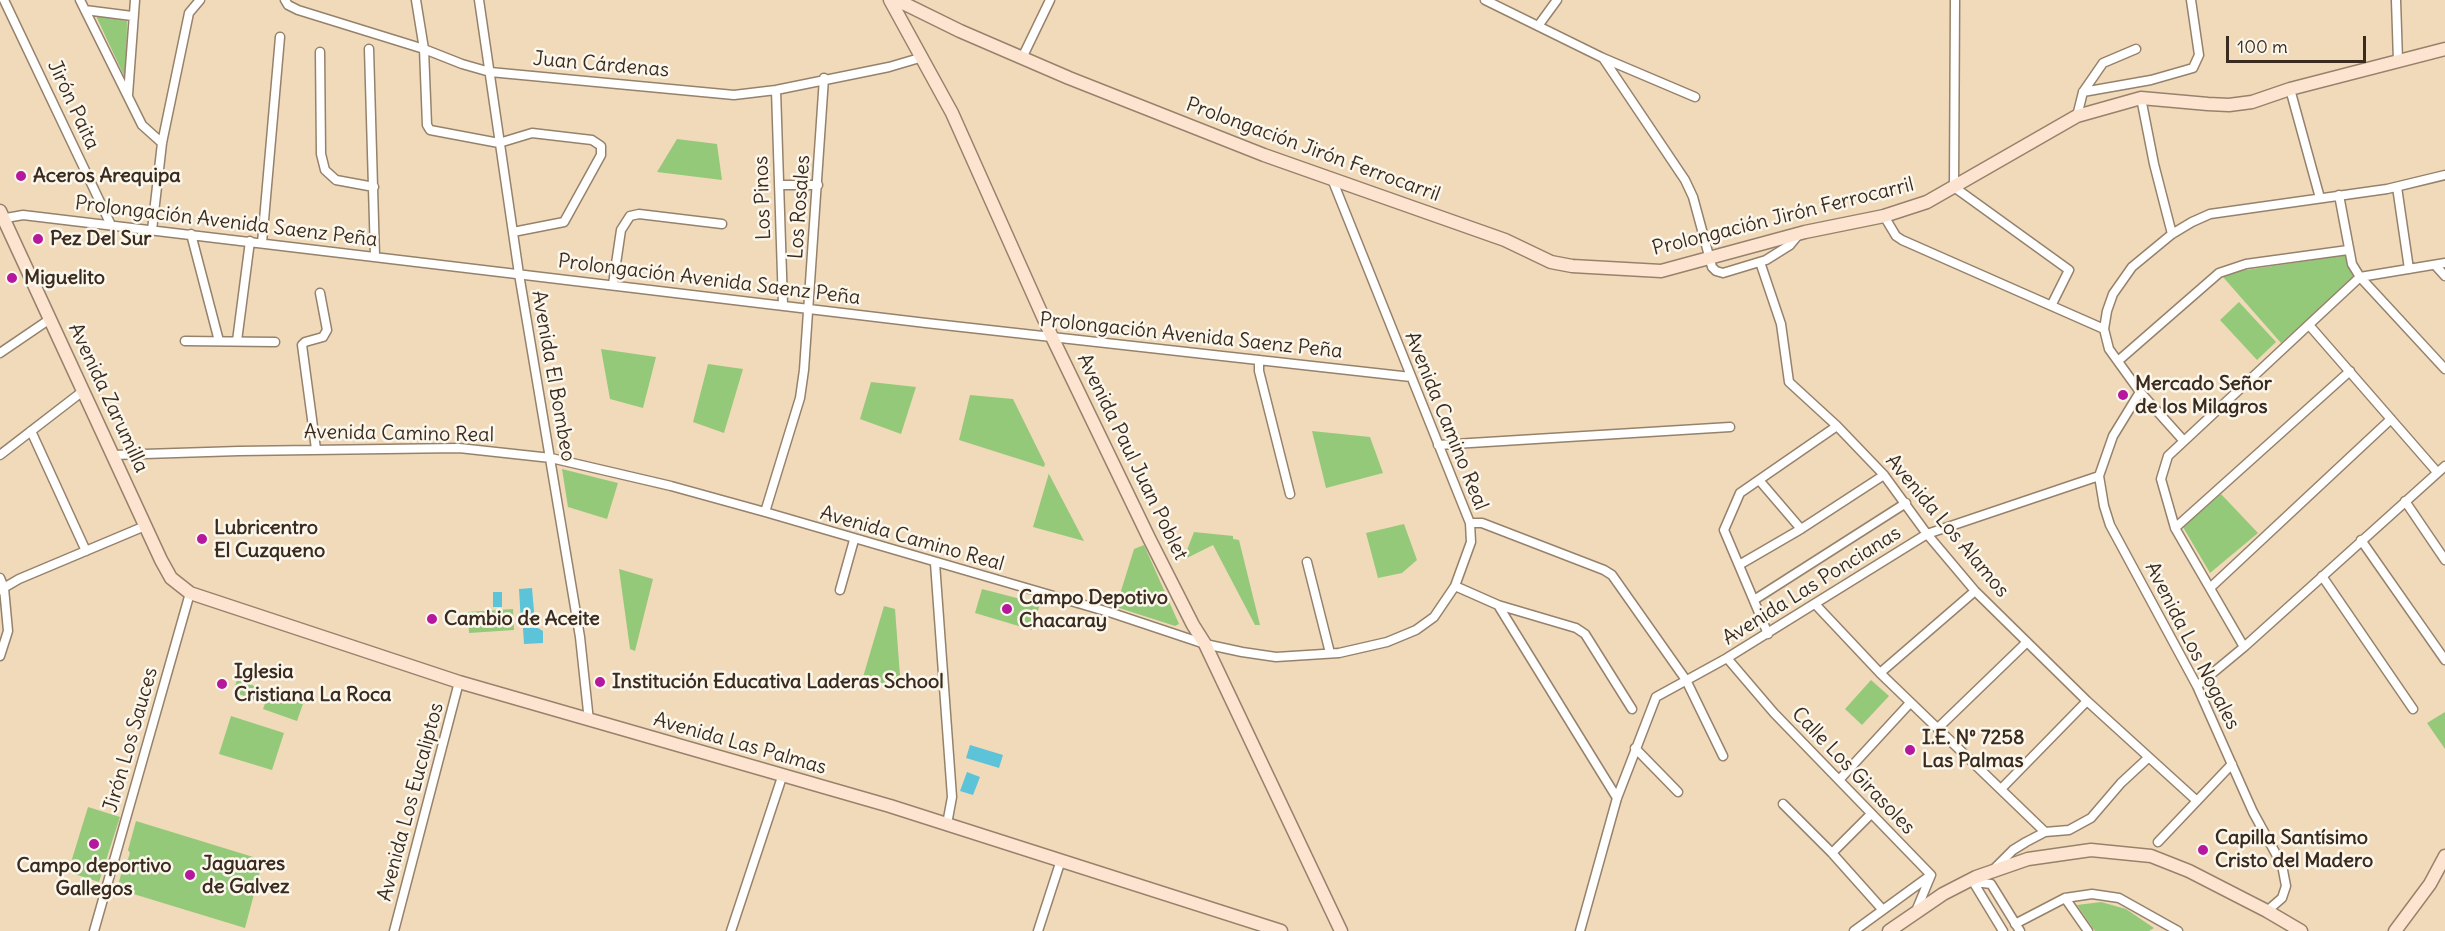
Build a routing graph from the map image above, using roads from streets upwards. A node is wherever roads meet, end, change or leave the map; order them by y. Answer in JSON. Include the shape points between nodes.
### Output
{"nodes":[{"id":1,"x":4,"y":0,"type":"edge"},
{"id":2,"x":80,"y":0,"type":"edge"},
{"id":3,"x":135,"y":0,"type":"edge"},
{"id":4,"x":200,"y":0,"type":"edge"},
{"id":5,"x":285,"y":0,"type":"edge"},
{"id":6,"x":416,"y":0,"type":"edge"},
{"id":7,"x":478,"y":0,"type":"edge"},
{"id":8,"x":890,"y":0,"type":"edge"},
{"id":9,"x":897,"y":0,"type":"edge"},
{"id":10,"x":1050,"y":0,"type":"edge"},
{"id":11,"x":1485,"y":0,"type":"edge"},
{"id":12,"x":1557,"y":0,"type":"edge"},
{"id":13,"x":1955,"y":0,"type":"edge"},
{"id":14,"x":2191,"y":0,"type":"edge"},
{"id":15,"x":2396,"y":0,"type":"edge"},
{"id":16,"x":85,"y":10,"type":"junction"},
{"id":17,"x":923,"y":13,"type":"junction"},
{"id":18,"x":132,"y":16,"type":"junction"},
{"id":19,"x":1538,"y":26,"type":"junction"},
{"id":20,"x":906,"y":27,"type":"junction"},
{"id":21,"x":280,"y":37,"type":"dead end"},
{"id":22,"x":369,"y":49,"type":"dead end"},
{"id":23,"x":424,"y":49,"type":"junction"},
{"id":24,"x":2136,"y":49,"type":"dead end"},
{"id":25,"x":2445,"y":49,"type":"edge"},
{"id":26,"x":320,"y":52,"type":"dead end"},
{"id":27,"x":923,"y":57,"type":"junction"},
{"id":28,"x":1022,"y":58,"type":"junction"},
{"id":29,"x":1603,"y":58,"type":"junction"},
{"id":30,"x":2398,"y":61,"type":"junction"},
{"id":31,"x":490,"y":72,"type":"junction"},
{"id":32,"x":824,"y":78,"type":"junction"},
{"id":33,"x":2290,"y":89,"type":"junction"},
{"id":34,"x":776,"y":90,"type":"junction"},
{"id":35,"x":2082,"y":92,"type":"junction"},
{"id":36,"x":1695,"y":98,"type":"dead end"},
{"id":37,"x":2141,"y":98,"type":"junction"},
{"id":38,"x":128,"y":99,"type":"junction"},
{"id":39,"x":2077,"y":116,"type":"junction"},
{"id":40,"x":162,"y":143,"type":"junction"},
{"id":41,"x":499,"y":143,"type":"junction"},
{"id":42,"x":2445,"y":176,"type":"edge"},
{"id":43,"x":1332,"y":178,"type":"junction"},
{"id":44,"x":818,"y":184,"type":"junction"},
{"id":45,"x":779,"y":185,"type":"junction"},
{"id":46,"x":374,"y":187,"type":"junction"},
{"id":47,"x":1954,"y":187,"type":"junction"},
{"id":48,"x":2397,"y":187,"type":"junction"},
{"id":49,"x":2339,"y":195,"type":"junction"},
{"id":50,"x":2320,"y":198,"type":"junction"},
{"id":51,"x":1884,"y":216,"type":"junction"},
{"id":52,"x":2,"y":222,"type":"edge"},
{"id":53,"x":722,"y":224,"type":"dead end"},
{"id":54,"x":111,"y":225,"type":"junction"},
{"id":55,"x":152,"y":230,"type":"junction"},
{"id":56,"x":513,"y":232,"type":"junction"},
{"id":57,"x":191,"y":234,"type":"junction"},
{"id":58,"x":1799,"y":234,"type":"junction"},
{"id":59,"x":2172,"y":234,"type":"junction"},
{"id":60,"x":250,"y":241,"type":"junction"},
{"id":61,"x":262,"y":243,"type":"junction"},
{"id":62,"x":2348,"y":250,"type":"junction"},
{"id":63,"x":375,"y":256,"type":"junction"},
{"id":64,"x":1709,"y":258,"type":"junction"},
{"id":65,"x":1760,"y":262,"type":"junction"},
{"id":66,"x":2445,"y":263,"type":"edge"},
{"id":67,"x":2435,"y":265,"type":"junction"},
{"id":68,"x":2409,"y":269,"type":"junction"},
{"id":69,"x":519,"y":274,"type":"junction"},
{"id":70,"x":2445,"y":276,"type":"edge"},
{"id":71,"x":2360,"y":277,"type":"junction"},
{"id":72,"x":613,"y":284,"type":"junction"},
{"id":73,"x":320,"y":293,"type":"dead end"},
{"id":74,"x":2052,"y":304,"type":"junction"},
{"id":75,"x":783,"y":305,"type":"junction"},
{"id":76,"x":810,"y":309,"type":"junction"},
{"id":77,"x":50,"y":319,"type":"junction"},
{"id":78,"x":2309,"y":324,"type":"junction"},
{"id":79,"x":2104,"y":330,"type":"junction"},
{"id":80,"x":1052,"y":337,"type":"junction"},
{"id":81,"x":185,"y":340,"type":"dead end"},
{"id":82,"x":219,"y":341,"type":"junction"},
{"id":83,"x":237,"y":341,"type":"junction"},
{"id":84,"x":275,"y":342,"type":"dead end"},
{"id":85,"x":0,"y":353,"type":"edge"},
{"id":86,"x":1259,"y":360,"type":"junction"},
{"id":87,"x":2118,"y":361,"type":"junction"},
{"id":88,"x":2445,"y":369,"type":"edge"},
{"id":89,"x":2350,"y":371,"type":"junction"},
{"id":90,"x":1411,"y":377,"type":"junction"},
{"id":91,"x":83,"y":391,"type":"junction"},
{"id":92,"x":2140,"y":392,"type":"junction"},
{"id":93,"x":2391,"y":419,"type":"junction"},
{"id":94,"x":1837,"y":426,"type":"junction"},
{"id":95,"x":1730,"y":427,"type":"dead end"},
{"id":96,"x":31,"y":431,"type":"junction"},
{"id":97,"x":2183,"y":440,"type":"junction"},
{"id":98,"x":1438,"y":445,"type":"junction"},
{"id":99,"x":316,"y":449,"type":"junction"},
{"id":100,"x":0,"y":455,"type":"edge"},
{"id":101,"x":113,"y":455,"type":"junction"},
{"id":102,"x":551,"y":458,"type":"junction"},
{"id":103,"x":2445,"y":466,"type":"edge"},
{"id":104,"x":2437,"y":472,"type":"junction"},
{"id":105,"x":1884,"y":475,"type":"junction"},
{"id":106,"x":2099,"y":476,"type":"junction"},
{"id":107,"x":1759,"y":480,"type":"junction"},
{"id":108,"x":1290,"y":494,"type":"dead end"},
{"id":109,"x":2404,"y":501,"type":"junction"},
{"id":110,"x":1906,"y":503,"type":"junction"},
{"id":111,"x":765,"y":512,"type":"junction"},
{"id":112,"x":1470,"y":523,"type":"junction"},
{"id":113,"x":145,"y":526,"type":"junction"},
{"id":114,"x":2175,"y":528,"type":"junction"},
{"id":115,"x":1801,"y":529,"type":"junction"},
{"id":116,"x":1927,"y":534,"type":"junction"},
{"id":117,"x":854,"y":540,"type":"junction"},
{"id":118,"x":2361,"y":540,"type":"junction"},
{"id":119,"x":86,"y":551,"type":"junction"},
{"id":120,"x":2445,"y":560,"type":"edge"},
{"id":121,"x":1307,"y":562,"type":"dead end"},
{"id":122,"x":935,"y":563,"type":"junction"},
{"id":123,"x":1739,"y":566,"type":"junction"},
{"id":124,"x":2322,"y":576,"type":"junction"},
{"id":125,"x":0,"y":578,"type":"edge"},
{"id":126,"x":1455,"y":586,"type":"junction"},
{"id":127,"x":2210,"y":588,"type":"junction"},
{"id":128,"x":2,"y":589,"type":"edge"},
{"id":129,"x":840,"y":590,"type":"dead end"},
{"id":130,"x":1975,"y":591,"type":"junction"},
{"id":131,"x":190,"y":593,"type":"junction"},
{"id":132,"x":1754,"y":600,"type":"junction"},
{"id":133,"x":1815,"y":604,"type":"junction"},
{"id":134,"x":1497,"y":605,"type":"junction"},
{"id":135,"x":1768,"y":634,"type":"junction"},
{"id":136,"x":2,"y":641,"type":"edge"},
{"id":137,"x":2026,"y":642,"type":"junction"},
{"id":138,"x":1205,"y":644,"type":"junction"},
{"id":139,"x":2244,"y":647,"type":"junction"},
{"id":140,"x":1330,"y":653,"type":"junction"},
{"id":141,"x":0,"y":656,"type":"edge"},
{"id":142,"x":1728,"y":658,"type":"junction"},
{"id":143,"x":2445,"y":660,"type":"edge"},
{"id":144,"x":1880,"y":673,"type":"junction"},
{"id":145,"x":1686,"y":680,"type":"junction"},
{"id":146,"x":459,"y":682,"type":"junction"},
{"id":147,"x":2197,"y":686,"type":"junction"},
{"id":148,"x":2087,"y":701,"type":"junction"},
{"id":149,"x":1910,"y":703,"type":"junction"},
{"id":150,"x":1632,"y":709,"type":"dead end"},
{"id":151,"x":2413,"y":709,"type":"dead end"},
{"id":152,"x":589,"y":721,"type":"junction"},
{"id":153,"x":1938,"y":729,"type":"junction"},
{"id":154,"x":1635,"y":748,"type":"junction"},
{"id":155,"x":1723,"y":756,"type":"dead end"},
{"id":156,"x":2148,"y":758,"type":"junction"},
{"id":157,"x":2232,"y":764,"type":"junction"},
{"id":158,"x":782,"y":777,"type":"junction"},
{"id":159,"x":1839,"y":780,"type":"junction"},
{"id":160,"x":2001,"y":789,"type":"junction"},
{"id":161,"x":1678,"y":792,"type":"dead end"},
{"id":162,"x":1617,"y":798,"type":"junction"},
{"id":163,"x":2197,"y":801,"type":"junction"},
{"id":164,"x":1783,"y":804,"type":"dead end"},
{"id":165,"x":1871,"y":814,"type":"junction"},
{"id":166,"x":948,"y":824,"type":"junction"},
{"id":167,"x":2045,"y":832,"type":"junction"},
{"id":168,"x":2158,"y":842,"type":"dead end"},
{"id":169,"x":1832,"y":853,"type":"junction"},
{"id":170,"x":2445,"y":856,"type":"edge"},
{"id":171,"x":1060,"y":860,"type":"junction"},
{"id":172,"x":1991,"y":872,"type":"junction"},
{"id":173,"x":1931,"y":874,"type":"junction"},
{"id":174,"x":1973,"y":881,"type":"junction"},
{"id":175,"x":2065,"y":898,"type":"junction"},
{"id":176,"x":1882,"y":909,"type":"junction"},
{"id":177,"x":1916,"y":911,"type":"junction"},
{"id":178,"x":2267,"y":911,"type":"junction"},
{"id":179,"x":2168,"y":925,"type":"junction"},
{"id":180,"x":2018,"y":927,"type":"edge"},
{"id":181,"x":1857,"y":930,"type":"edge"},
{"id":182,"x":94,"y":931,"type":"edge"},
{"id":183,"x":394,"y":931,"type":"edge"},
{"id":184,"x":731,"y":931,"type":"edge"},
{"id":185,"x":1038,"y":931,"type":"edge"},
{"id":186,"x":1281,"y":931,"type":"edge"},
{"id":187,"x":1341,"y":931,"type":"edge"},
{"id":188,"x":1580,"y":931,"type":"edge"},
{"id":189,"x":1888,"y":931,"type":"edge"},
{"id":190,"x":2002,"y":931,"type":"edge"},
{"id":191,"x":2088,"y":931,"type":"edge"},
{"id":192,"x":2159,"y":931,"type":"edge"},
{"id":193,"x":2178,"y":931,"type":"edge"},
{"id":194,"x":2301,"y":931,"type":"edge"},
{"id":195,"x":2396,"y":931,"type":"edge"}],
"edges":[{"from":1,"to":54,"type":"street","name":"Jirón Paita"},
{"from":2,"to":16,"type":"street"},
{"from":3,"to":18,"type":"street"},
{"from":4,"to":40,"type":"street","via":[[189,13]]},
{"from":5,"to":23,"type":"street","name":"Juan Cárdenas","via":[[298,10]]},
{"from":6,"to":23,"type":"street"},
{"from":7,"to":31,"type":"street","name":"Avenida El Bombeo"},
{"from":8,"to":20,"type":"street","name":"Avenida Paul Juan Poblet"},
{"from":9,"to":17,"type":"street","name":"Prolongación Jirón Ferrocarril"},
{"from":10,"to":28,"type":"street"},
{"from":11,"to":19,"type":"street"},
{"from":12,"to":19,"type":"street"},
{"from":13,"to":47,"type":"street"},
{"from":14,"to":35,"type":"street","via":[[2199,48],[2193,68]]},
{"from":15,"to":30,"type":"street"},
{"from":16,"to":18,"type":"street"},
{"from":16,"to":38,"type":"street"},
{"from":17,"to":20,"type":"street","via":[[914,15]]},
{"from":17,"to":28,"type":"street","name":"Prolongación Jirón Ferrocarril"},
{"from":18,"to":38,"type":"street"},
{"from":19,"to":29,"type":"street"},
{"from":20,"to":27,"type":"street","name":"Avenida Paul Juan Poblet"},
{"from":21,"to":61,"type":"street"},
{"from":22,"to":46,"type":"street"},
{"from":23,"to":31,"type":"street","name":"Juan Cárdenas"},
{"from":23,"to":41,"type":"street","via":[[430,130]]},
{"from":24,"to":35,"type":"street","via":[[2103,63]]},
{"from":25,"to":30,"type":"street","name":"Prolongación Jirón Ferrocarril"},
{"from":26,"to":46,"type":"street","via":[[321,154],[325,170],[336,180]]},
{"from":27,"to":32,"type":"street","name":"Juan Cárdenas"},
{"from":27,"to":80,"type":"street","name":"Avenida Paul Juan Poblet"},
{"from":28,"to":43,"type":"street","name":"Prolongación Jirón Ferrocarril","via":[[1212,135]]},
{"from":29,"to":36,"type":"street"},
{"from":29,"to":64,"type":"street","via":[[1685,180]]},
{"from":30,"to":33,"type":"street","name":"Prolongación Jirón Ferrocarril"},
{"from":31,"to":34,"type":"street","name":"Juan Cárdenas","via":[[734,94]]},
{"from":31,"to":41,"type":"street","name":"Avenida El Bombeo"},
{"from":32,"to":34,"type":"street","name":"Juan Cárdenas"},
{"from":32,"to":44,"type":"street","name":"Los Rosales"},
{"from":33,"to":37,"type":"street","name":"Prolongación Jirón Ferrocarril","via":[[2229,105]]},
{"from":33,"to":50,"type":"street"},
{"from":34,"to":45,"type":"street","name":"Los Pinos"},
{"from":35,"to":39,"type":"street"},
{"from":37,"to":39,"type":"street","name":"Prolongación Jirón Ferrocarril"},
{"from":37,"to":59,"type":"street"},
{"from":38,"to":40,"type":"street","via":[[142,125]]},
{"from":39,"to":47,"type":"street","name":"Prolongación Jirón Ferrocarril"},
{"from":40,"to":55,"type":"street"},
{"from":41,"to":56,"type":"street","name":"Avenida El Bombeo"},
{"from":41,"to":56,"type":"street","via":[[532,133],[596,141],[602,149],[564,222]]},
{"from":42,"to":48,"type":"street"},
{"from":43,"to":64,"type":"street","name":"Prolongación Jirón Ferrocarril","via":[[1505,240],[1551,262],[1661,271]]},
{"from":43,"to":90,"type":"street","name":"Avenida Camino Real"},
{"from":44,"to":45,"type":"street"},
{"from":44,"to":76,"type":"street","name":"Los Rosales"},
{"from":45,"to":75,"type":"street","name":"Los Pinos"},
{"from":46,"to":63,"type":"street"},
{"from":47,"to":51,"type":"street","name":"Prolongación Jirón Ferrocarril","via":[[1927,202]]},
{"from":47,"to":74,"type":"street","via":[[2069,270]]},
{"from":48,"to":49,"type":"street"},
{"from":48,"to":68,"type":"street"},
{"from":49,"to":50,"type":"street"},
{"from":49,"to":62,"type":"street"},
{"from":50,"to":59,"type":"street","via":[[2210,214]]},
{"from":51,"to":58,"type":"street","name":"Prolongación Jirón Ferrocarril"},
{"from":51,"to":74,"type":"street","via":[[1902,240]]},
{"from":52,"to":54,"type":"street","name":"Prolongación Avenida Saenz Peña","via":[[23,215]]},
{"from":52,"to":77,"type":"street","name":"Avenida Zarumilla"},
{"from":53,"to":72,"type":"street","via":[[630,216],[621,231]]},
{"from":54,"to":55,"type":"street","name":"Prolongación Avenida Saenz Peña"},
{"from":55,"to":57,"type":"street","name":"Prolongación Avenida Saenz Peña"},
{"from":56,"to":69,"type":"street","name":"Avenida El Bombeo"},
{"from":57,"to":60,"type":"street","name":"Prolongación Avenida Saenz Peña"},
{"from":57,"to":82,"type":"street"},
{"from":58,"to":64,"type":"street","name":"Prolongación Jirón Ferrocarril"},
{"from":58,"to":65,"type":"street","via":[[1790,245]]},
{"from":59,"to":79,"type":"street","via":[[2132,267],[2119,285],[2107,311]]},
{"from":60,"to":61,"type":"street","name":"Prolongación Avenida Saenz Peña"},
{"from":60,"to":83,"type":"street"},
{"from":61,"to":63,"type":"street","name":"Prolongación Avenida Saenz Peña"},
{"from":62,"to":71,"type":"street"},
{"from":62,"to":87,"type":"street","via":[[2246,264],[2219,273]]},
{"from":63,"to":69,"type":"street","name":"Prolongación Avenida Saenz Peña"},
{"from":64,"to":65,"type":"street","via":[[1713,269],[1723,273]]},
{"from":65,"to":94,"type":"street","name":"Avenida Los Alamos","via":[[1781,324],[1789,382]]},
{"from":66,"to":67,"type":"street"},
{"from":67,"to":68,"type":"street"},
{"from":67,"to":70,"type":"street"},
{"from":68,"to":71,"type":"street"},
{"from":69,"to":72,"type":"street","name":"Prolongación Avenida Saenz Peña"},
{"from":69,"to":102,"type":"street","name":"Avenida El Bombeo"},
{"from":71,"to":78,"type":"street"},
{"from":71,"to":88,"type":"street"},
{"from":72,"to":75,"type":"street","name":"Prolongación Avenida Saenz Peña"},
{"from":73,"to":99,"type":"street","via":[[327,330],[323,337],[302,345]]},
{"from":74,"to":79,"type":"street"},
{"from":75,"to":76,"type":"street","name":"Prolongación Avenida Saenz Peña"},
{"from":76,"to":80,"type":"street","name":"Prolongación Avenida Saenz Peña"},
{"from":76,"to":111,"type":"street","name":"Los Rosales","via":[[800,398]]},
{"from":77,"to":85,"type":"street"},
{"from":77,"to":91,"type":"street","name":"Avenida Zarumilla"},
{"from":78,"to":89,"type":"street"},
{"from":78,"to":97,"type":"street"},
{"from":79,"to":87,"type":"street","via":[[2109,349]]},
{"from":80,"to":86,"type":"street","name":"Prolongación Avenida Saenz Peña"},
{"from":80,"to":138,"type":"street","name":"Avenida Paul Juan Poblet"},
{"from":81,"to":82,"type":"street"},
{"from":82,"to":83,"type":"street"},
{"from":83,"to":84,"type":"street"},
{"from":86,"to":90,"type":"street","name":"Prolongación Avenida Saenz Peña"},
{"from":86,"to":108,"type":"street"},
{"from":87,"to":92,"type":"street"},
{"from":89,"to":93,"type":"street"},
{"from":89,"to":114,"type":"street"},
{"from":90,"to":98,"type":"street","name":"Avenida Camino Real"},
{"from":91,"to":96,"type":"street"},
{"from":91,"to":101,"type":"street","name":"Avenida Zarumilla"},
{"from":92,"to":97,"type":"street"},
{"from":92,"to":106,"type":"street","via":[[2114,436]]},
{"from":93,"to":104,"type":"street"},
{"from":93,"to":127,"type":"street"},
{"from":94,"to":105,"type":"street","name":"Avenida Los Alamos"},
{"from":94,"to":107,"type":"street"},
{"from":95,"to":98,"type":"street"},
{"from":96,"to":100,"type":"street"},
{"from":96,"to":119,"type":"street"},
{"from":97,"to":114,"type":"street","via":[[2168,456],[2161,479]]},
{"from":98,"to":112,"type":"street","name":"Avenida Camino Real"},
{"from":99,"to":101,"type":"street","name":"Avenida Camino Real"},
{"from":99,"to":102,"type":"street","name":"Avenida Camino Real","via":[[459,448]]},
{"from":101,"to":113,"type":"street","name":"Avenida Zarumilla"},
{"from":102,"to":111,"type":"street","name":"Avenida Camino Real"},
{"from":102,"to":152,"type":"street","name":"Avenida El Bombeo","via":[[580,637]]},
{"from":103,"to":104,"type":"street"},
{"from":104,"to":109,"type":"street"},
{"from":105,"to":110,"type":"street","name":"Avenida Los Alamos"},
{"from":105,"to":115,"type":"street"},
{"from":106,"to":116,"type":"street","name":"Avenida Las Poncianas"},
{"from":106,"to":147,"type":"street","name":"Avenida Los Nogales","via":[[2110,525]]},
{"from":107,"to":115,"type":"street"},
{"from":107,"to":123,"type":"street","via":[[1740,493],[1724,530]]},
{"from":109,"to":118,"type":"street"},
{"from":109,"to":120,"type":"street"},
{"from":110,"to":116,"type":"street","name":"Avenida Los Alamos"},
{"from":110,"to":132,"type":"street"},
{"from":111,"to":117,"type":"street","name":"Avenida Camino Real"},
{"from":112,"to":126,"type":"street","name":"Avenida Camino Real","via":[[1472,542]]},
{"from":112,"to":145,"type":"street","via":[[1482,524],[1612,575]]},
{"from":113,"to":119,"type":"street"},
{"from":113,"to":131,"type":"street","name":"Avenida Zarumilla","via":[[171,578]]},
{"from":114,"to":127,"type":"street"},
{"from":115,"to":123,"type":"street"},
{"from":116,"to":130,"type":"street","name":"Avenida Los Alamos"},
{"from":116,"to":133,"type":"street","name":"Avenida Las Poncianas"},
{"from":117,"to":122,"type":"street","name":"Avenida Camino Real"},
{"from":117,"to":129,"type":"street"},
{"from":118,"to":124,"type":"street"},
{"from":118,"to":143,"type":"street"},
{"from":119,"to":128,"type":"street"},
{"from":121,"to":140,"type":"street"},
{"from":122,"to":138,"type":"street","name":"Avenida Camino Real"},
{"from":122,"to":166,"type":"street","via":[[952,786]]},
{"from":123,"to":132,"type":"street"},
{"from":124,"to":139,"type":"street"},
{"from":124,"to":151,"type":"street"},
{"from":125,"to":128,"type":"street"},
{"from":126,"to":134,"type":"street"},
{"from":126,"to":140,"type":"street","name":"Avenida Camino Real","via":[[1434,617],[1416,630],[1387,642]]},
{"from":127,"to":139,"type":"street"},
{"from":128,"to":136,"type":"street","via":[[8,631]]},
{"from":130,"to":137,"type":"street","name":"Avenida Los Alamos"},
{"from":130,"to":144,"type":"street"},
{"from":131,"to":146,"type":"street","name":"Avenida Las Palmas"},
{"from":131,"to":182,"type":"street","name":"Jirón Los Sauces"},
{"from":132,"to":135,"type":"street"},
{"from":133,"to":135,"type":"street","name":"Avenida Las Poncianas"},
{"from":133,"to":144,"type":"street"},
{"from":134,"to":150,"type":"street","via":[[1585,633]]},
{"from":134,"to":162,"type":"street"},
{"from":135,"to":142,"type":"street","name":"Avenida Las Poncianas"},
{"from":136,"to":141,"type":"street"},
{"from":137,"to":148,"type":"street","name":"Avenida Los Alamos"},
{"from":137,"to":153,"type":"street"},
{"from":138,"to":140,"type":"street","name":"Avenida Camino Real","via":[[1276,657]]},
{"from":138,"to":187,"type":"street","name":"Avenida Paul Juan Poblet"},
{"from":139,"to":147,"type":"street"},
{"from":142,"to":145,"type":"street","name":"Avenida Las Poncianas"},
{"from":142,"to":159,"type":"street","name":"Calle Los Girasoles"},
{"from":144,"to":149,"type":"street"},
{"from":145,"to":154,"type":"street","name":"Avenida Las Poncianas","via":[[1656,697]]},
{"from":145,"to":155,"type":"street"},
{"from":146,"to":152,"type":"street","name":"Avenida Las Palmas"},
{"from":146,"to":183,"type":"street","name":"Avenida Los Eucaliptos"},
{"from":147,"to":157,"type":"street","name":"Avenida Los Nogales"},
{"from":148,"to":156,"type":"street","name":"Avenida Los Alamos"},
{"from":148,"to":160,"type":"street"},
{"from":149,"to":153,"type":"street"},
{"from":149,"to":159,"type":"street"},
{"from":152,"to":158,"type":"street","name":"Avenida Las Palmas"},
{"from":153,"to":160,"type":"street"},
{"from":154,"to":161,"type":"street"},
{"from":154,"to":162,"type":"street","name":"Avenida Las Poncianas"},
{"from":156,"to":163,"type":"street","name":"Avenida Los Alamos"},
{"from":156,"to":167,"type":"street","via":[[2091,818],[2069,830]]},
{"from":157,"to":163,"type":"street"},
{"from":157,"to":178,"type":"street","name":"Avenida Los Nogales","via":[[2282,865],[2286,886],[2282,898]]},
{"from":158,"to":166,"type":"street","name":"Avenida Las Palmas"},
{"from":158,"to":184,"type":"street"},
{"from":159,"to":165,"type":"street","name":"Calle Los Girasoles"},
{"from":160,"to":167,"type":"street"},
{"from":162,"to":188,"type":"street","name":"Avenida Las Poncianas"},
{"from":163,"to":168,"type":"street"},
{"from":164,"to":169,"type":"street"},
{"from":165,"to":169,"type":"street"},
{"from":165,"to":173,"type":"street","name":"Calle Los Girasoles"},
{"from":166,"to":171,"type":"street","name":"Avenida Las Palmas"},
{"from":167,"to":172,"type":"street","via":[[2013,850]]},
{"from":169,"to":176,"type":"street"},
{"from":170,"to":195,"type":"street"},
{"from":171,"to":185,"type":"street"},
{"from":171,"to":186,"type":"street","name":"Avenida Las Palmas"},
{"from":172,"to":174,"type":"street"},
{"from":172,"to":178,"type":"street","via":[[2028,859],[2091,850],[2148,854]]},
{"from":173,"to":176,"type":"street"},
{"from":173,"to":177,"type":"street"},
{"from":174,"to":177,"type":"street"},
{"from":174,"to":180,"type":"street","via":[[1991,884]]},
{"from":174,"to":190,"type":"street"},
{"from":175,"to":179,"type":"street","via":[[2092,894],[2119,898]]},
{"from":175,"to":180,"type":"street"},
{"from":175,"to":191,"type":"street"},
{"from":176,"to":181,"type":"street"},
{"from":177,"to":189,"type":"street"},
{"from":178,"to":194,"type":"street"},
{"from":179,"to":192,"type":"street"},
{"from":179,"to":193,"type":"street"}]}
